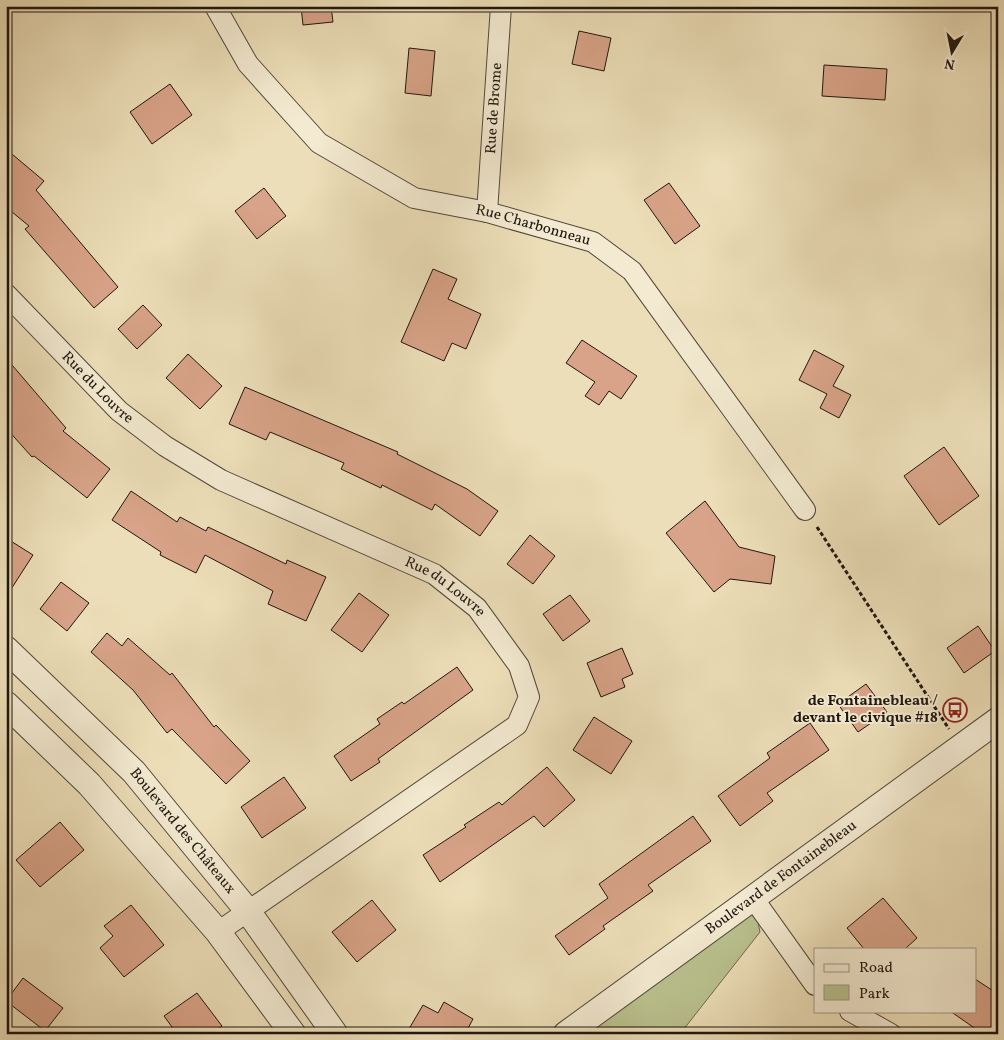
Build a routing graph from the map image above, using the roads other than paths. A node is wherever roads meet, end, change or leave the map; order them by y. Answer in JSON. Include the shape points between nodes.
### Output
{"nodes":[{"id":1,"x":215,"y":6,"type":"edge"},
{"id":2,"x":501,"y":6,"type":"edge"},
{"id":3,"x":487,"y":212,"type":"junction"},
{"id":4,"x":6,"y":294,"type":"edge"},
{"id":5,"x":805,"y":510,"type":"road end"},
{"id":6,"x":6,"y":649,"type":"edge"},
{"id":7,"x":6,"y":704,"type":"edge"},
{"id":8,"x":998,"y":720,"type":"edge"},
{"id":9,"x":753,"y":898,"type":"junction"},
{"id":10,"x":247,"y":910,"type":"junction"},
{"id":11,"x":218,"y":932,"type":"junction"},
{"id":12,"x":814,"y":984,"type":"edge"},
{"id":13,"x":858,"y":1022,"type":"edge"},
{"id":14,"x":293,"y":1034,"type":"edge"},
{"id":15,"x":335,"y":1034,"type":"edge"},
{"id":16,"x":566,"y":1034,"type":"edge"},
{"id":17,"x":891,"y":1034,"type":"edge"}],
"edges":[{"from":1,"to":3,"type":"street","name":"Rue Charbonneau","via":[[248,64],[319,144],[414,198]]},
{"from":2,"to":3,"type":"street","name":"Rue de Brome"},
{"from":3,"to":5,"type":"street","name":"Rue Charbonneau","via":[[593,242],[632,271]]},
{"from":4,"to":10,"type":"street","name":"Rue du Louvre","via":[[119,411],[165,446],[221,480],[434,574],[477,608],[519,666],[529,697],[517,725]]},
{"from":6,"to":10,"type":"street","name":"Boulevard des Châteaux","via":[[134,772]]},
{"from":7,"to":11,"type":"street","via":[[89,784]]},
{"from":8,"to":9,"type":"street","name":"Boulevard de Fontainebleau"},
{"from":9,"to":12,"type":"street"},
{"from":9,"to":16,"type":"street","name":"Boulevard de Fontainebleau"},
{"from":10,"to":11,"type":"street","name":"Rue du Louvre"},
{"from":10,"to":15,"type":"street","name":"Boulevard des Châteaux"},
{"from":11,"to":14,"type":"street"},
{"from":13,"to":17,"type":"street"}]}
